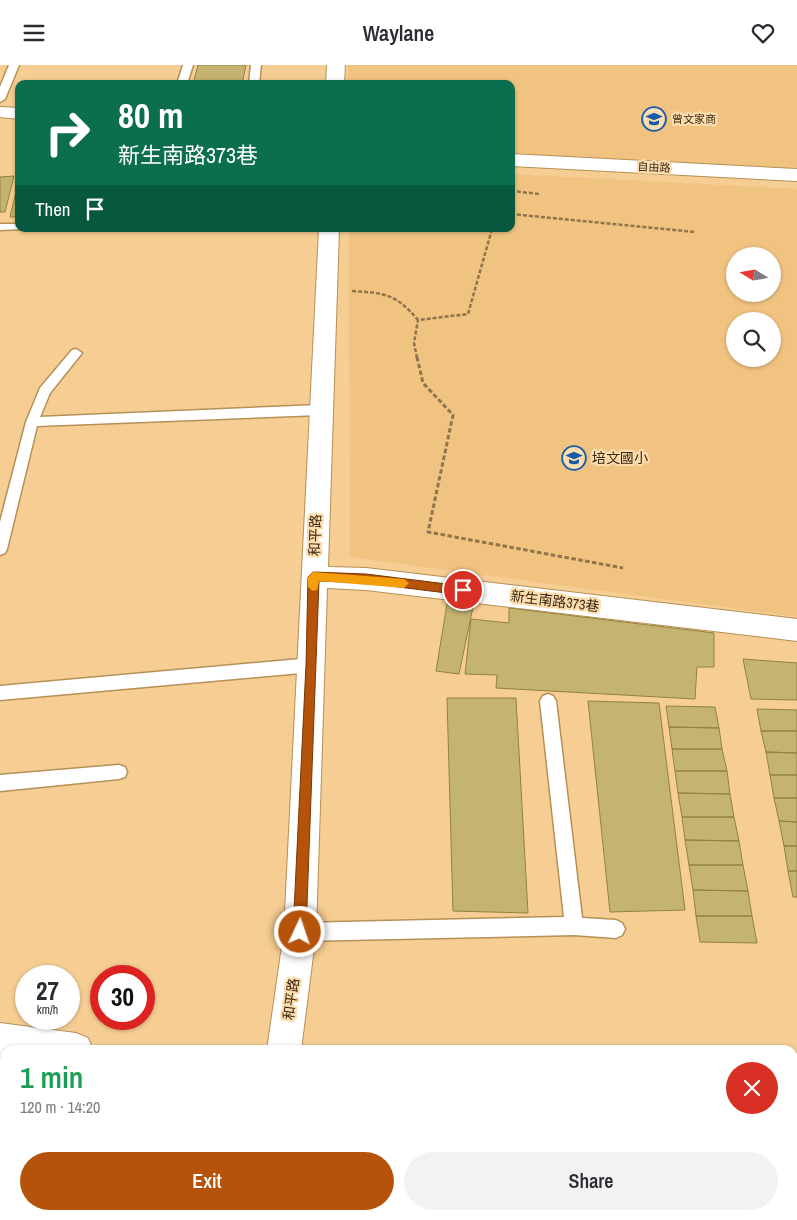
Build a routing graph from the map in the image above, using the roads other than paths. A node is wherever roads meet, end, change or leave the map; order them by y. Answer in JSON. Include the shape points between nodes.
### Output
{"nodes":[{"id":1,"x":14,"y":65,"type":"edge"},
{"id":2,"x":188,"y":65,"type":"edge"},
{"id":3,"x":256,"y":65,"type":"edge"},
{"id":4,"x":336,"y":65,"type":"edge"},
{"id":5,"x":183,"y":80,"type":"edge"},
{"id":6,"x":254,"y":80,"type":"edge"},
{"id":7,"x":335,"y":80,"type":"edge"},
{"id":8,"x":0,"y":99,"type":"edge"},
{"id":9,"x":0,"y":112,"type":"edge"},
{"id":10,"x":15,"y":114,"type":"edge"},
{"id":11,"x":515,"y":160,"type":"edge"},
{"id":12,"x":797,"y":175,"type":"edge"},
{"id":13,"x":0,"y":227,"type":"edge"},
{"id":14,"x":15,"y":227,"type":"edge"},
{"id":15,"x":329,"y":232,"type":"edge"},
{"id":16,"x":76,"y":353,"type":"dead end"},
{"id":17,"x":320,"y":410,"type":"junction"},
{"id":18,"x":32,"y":422,"type":"junction"},
{"id":19,"x":0,"y":549,"type":"edge"},
{"id":20,"x":313,"y":577,"type":"junction"},
{"id":21,"x":797,"y":631,"type":"edge"},
{"id":22,"x":312,"y":665,"type":"junction"},
{"id":23,"x":0,"y":693,"type":"edge"},
{"id":24,"x":548,"y":701,"type":"dead end"},
{"id":25,"x":119,"y":772,"type":"dead end"},
{"id":26,"x":0,"y":783,"type":"edge"},
{"id":27,"x":574,"y":926,"type":"junction"},
{"id":28,"x":616,"y":929,"type":"dead end"},
{"id":29,"x":300,"y":932,"type":"junction"},
{"id":30,"x":0,"y":1040,"type":"edge"},
{"id":31,"x":38,"y":1045,"type":"edge"},
{"id":32,"x":285,"y":1045,"type":"edge"}],
"edges":[{"from":1,"to":8,"type":"lane"},
{"from":2,"to":5,"type":"lane"},
{"from":3,"to":6,"type":"lane"},
{"from":4,"to":7,"type":"street"},
{"from":9,"to":10,"type":"street"},
{"from":11,"to":12,"type":"street","name":"自由路"},
{"from":13,"to":14,"type":"lane"},
{"from":15,"to":17,"type":"street","name":"和平路"},
{"from":16,"to":18,"type":"lane","via":[[44,391]]},
{"from":17,"to":18,"type":"lane"},
{"from":17,"to":20,"type":"street","name":"和平路"},
{"from":18,"to":19,"type":"lane"},
{"from":20,"to":21,"type":"street","name":"新生南路373巷","via":[[366,579]]},
{"from":20,"to":22,"type":"street","name":"和平路"},
{"from":22,"to":23,"type":"lane"},
{"from":22,"to":29,"type":"street","name":"和平路"},
{"from":24,"to":27,"type":"lane"},
{"from":25,"to":26,"type":"lane"},
{"from":27,"to":28,"type":"lane"},
{"from":27,"to":29,"type":"lane"},
{"from":29,"to":32,"type":"street","name":"和平路"},
{"from":30,"to":31,"type":"street"}]}
